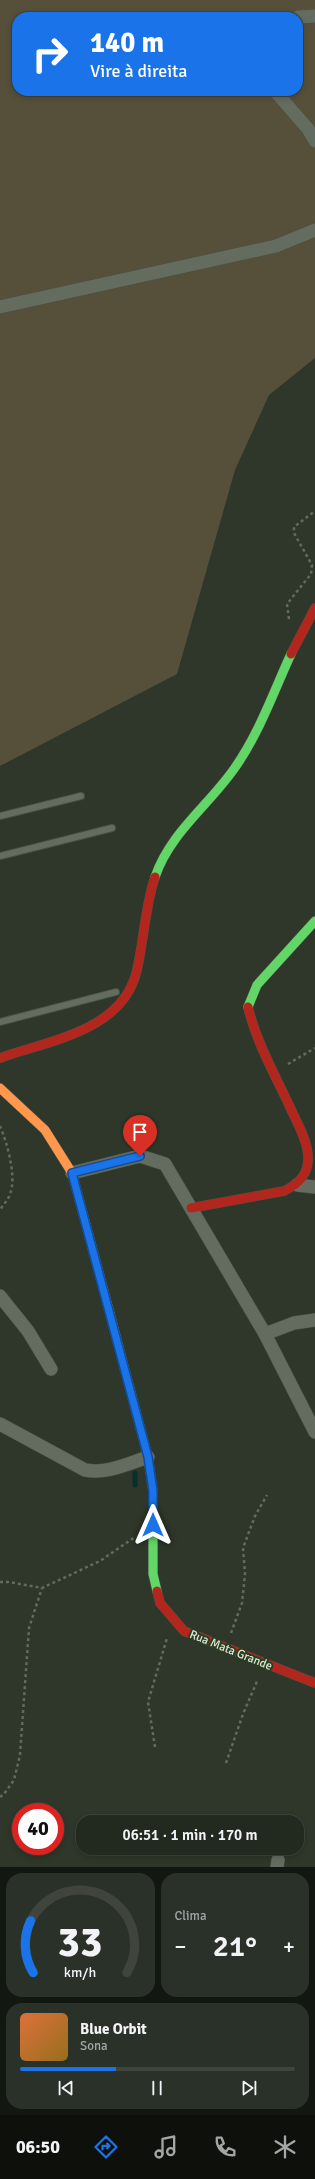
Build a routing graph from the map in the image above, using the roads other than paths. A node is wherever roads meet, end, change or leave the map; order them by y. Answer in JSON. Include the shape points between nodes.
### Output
{"nodes":[{"id":1,"x":315,"y":16,"type":"edge"},
{"id":2,"x":303,"y":17,"type":"edge"},
{"id":3,"x":280,"y":96,"type":"edge"},
{"id":4,"x":315,"y":141,"type":"edge"},
{"id":5,"x":315,"y":230,"type":"edge"},
{"id":6,"x":0,"y":307,"type":"edge"},
{"id":7,"x":315,"y":608,"type":"edge"},
{"id":8,"x":80,"y":796,"type":"dead end"},
{"id":9,"x":0,"y":816,"type":"edge"},
{"id":10,"x":112,"y":828,"type":"dead end"},
{"id":11,"x":0,"y":856,"type":"edge"},
{"id":12,"x":315,"y":921,"type":"edge"},
{"id":13,"x":116,"y":992,"type":"dead end"},
{"id":14,"x":0,"y":1022,"type":"edge"},
{"id":15,"x":0,"y":1058,"type":"edge"},
{"id":16,"x":0,"y":1088,"type":"edge"},
{"id":17,"x":72,"y":1173,"type":"junction"},
{"id":18,"x":298,"y":1185,"type":"junction"},
{"id":19,"x":315,"y":1187,"type":"edge"},
{"id":20,"x":191,"y":1208,"type":"junction"},
{"id":21,"x":0,"y":1296,"type":"edge"},
{"id":22,"x":315,"y":1320,"type":"edge"},
{"id":23,"x":265,"y":1334,"type":"junction"},
{"id":24,"x":51,"y":1369,"type":"dead end"},
{"id":25,"x":0,"y":1424,"type":"edge"},
{"id":26,"x":315,"y":1432,"type":"edge"},
{"id":27,"x":148,"y":1457,"type":"junction"},
{"id":28,"x":315,"y":1683,"type":"edge"}],
"edges":[{"from":1,"to":2,"type":"street"},
{"from":3,"to":4,"type":"street"},
{"from":5,"to":6,"type":"street","via":[[276,246]]},
{"from":7,"to":15,"type":"street","via":[[296,641],[281,680],[250,744],[213,796],[178,831],[165,852],[155,874],[148,901],[140,962],[133,984],[121,1003],[104,1018],[80,1030]]},
{"from":8,"to":9,"type":"lane"},
{"from":10,"to":11,"type":"lane"},
{"from":12,"to":18,"type":"street","via":[[258,985],[248,1006],[252,1024],[302,1132],[308,1156],[306,1171]]},
{"from":13,"to":14,"type":"lane"},
{"from":16,"to":17,"type":"street","name":"Rua Mata Grande","via":[[46,1130]]},
{"from":17,"to":20,"type":"street","via":[[140,1156],[165,1164]]},
{"from":17,"to":27,"type":"street","name":"Rua Mata Grande"},
{"from":18,"to":19,"type":"street"},
{"from":18,"to":20,"type":"street","via":[[284,1191]]},
{"from":20,"to":23,"type":"street"},
{"from":21,"to":24,"type":"street","via":[[28,1331]]},
{"from":22,"to":23,"type":"street"},
{"from":23,"to":26,"type":"street"},
{"from":25,"to":27,"type":"street","via":[[85,1470],[109,1470]]},
{"from":27,"to":28,"type":"street","name":"Rua Mata Grande","via":[[153,1491],[155,1589],[160,1603],[170,1617],[184,1631]]}]}
